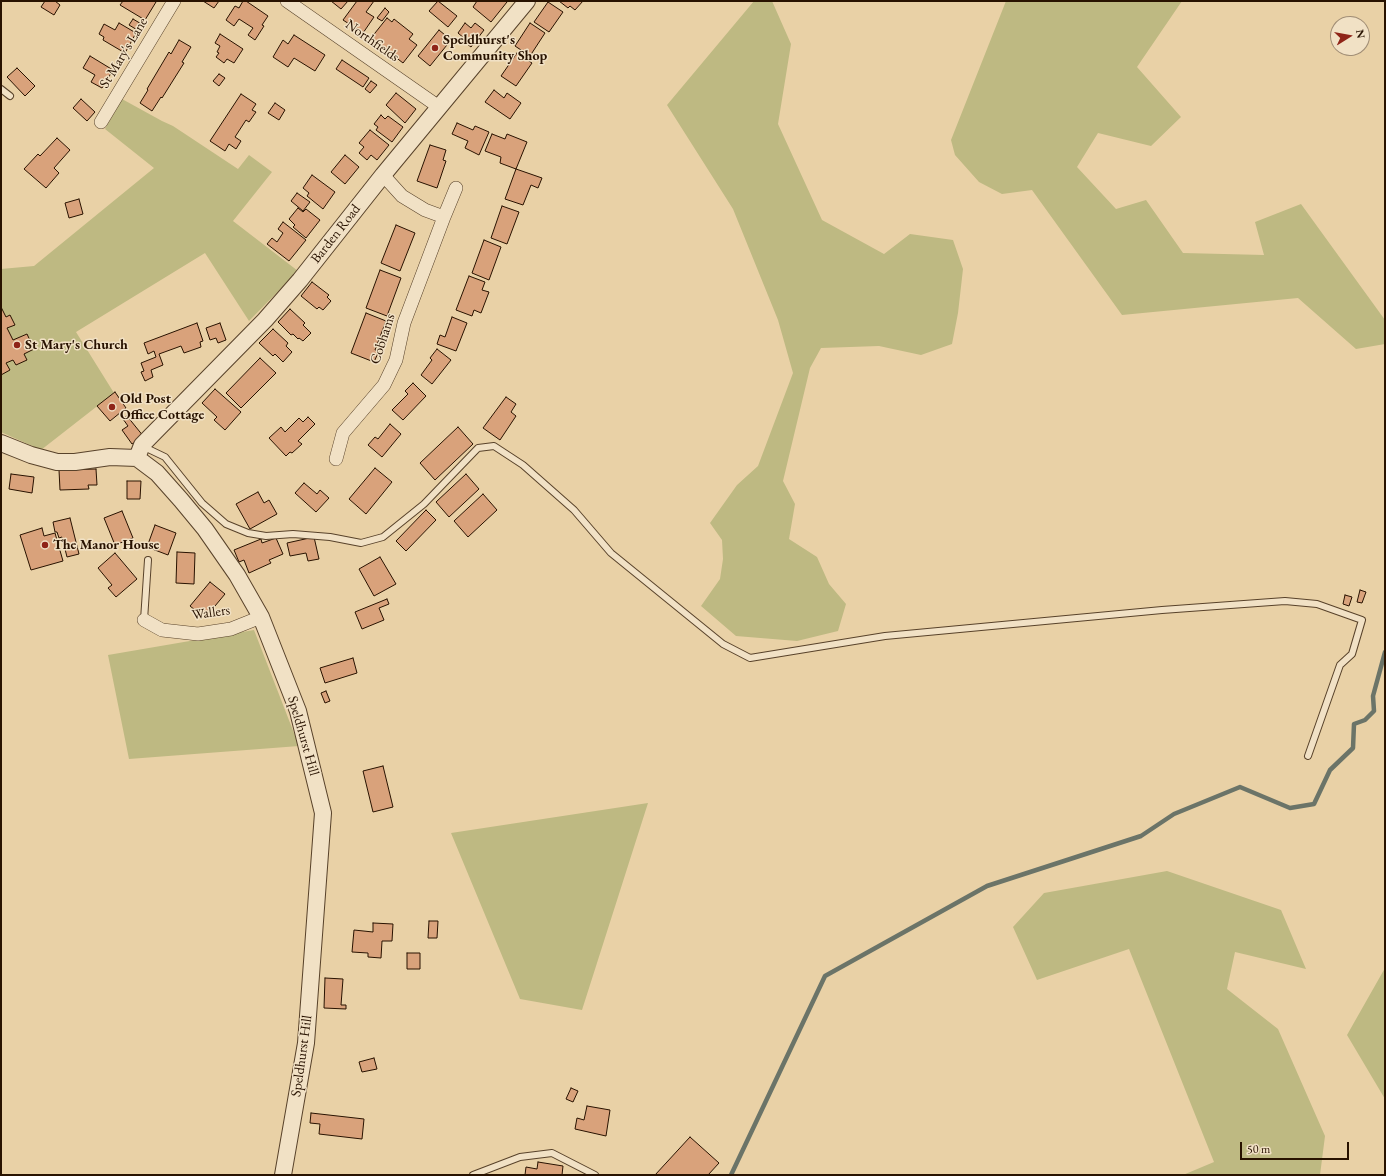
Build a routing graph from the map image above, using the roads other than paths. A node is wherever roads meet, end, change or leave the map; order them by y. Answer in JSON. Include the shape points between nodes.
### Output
{"nodes":[{"id":1,"x":174,"y":1,"type":"edge"},
{"id":2,"x":287,"y":1,"type":"edge"},
{"id":3,"x":527,"y":1,"type":"edge"},
{"id":4,"x":1,"y":89,"type":"edge"},
{"id":5,"x":10,"y":96,"type":"dead end"},
{"id":6,"x":439,"y":107,"type":"junction"},
{"id":7,"x":101,"y":122,"type":"dead end"},
{"id":8,"x":382,"y":175,"type":"junction"},
{"id":9,"x":456,"y":188,"type":"dead end"},
{"id":10,"x":444,"y":217,"type":"junction"},
{"id":11,"x":1,"y":443,"type":"edge"},
{"id":12,"x":139,"y":452,"type":"junction"},
{"id":13,"x":336,"y":459,"type":"dead end"},
{"id":14,"x":148,"y":560,"type":"dead end"},
{"id":15,"x":261,"y":617,"type":"junction"},
{"id":16,"x":144,"y":620,"type":"joint"},
{"id":17,"x":1308,"y":756,"type":"dead end"},
{"id":18,"x":283,"y":1175,"type":"edge"},
{"id":19,"x":473,"y":1175,"type":"edge"},
{"id":20,"x":595,"y":1175,"type":"edge"}],
"edges":[{"from":1,"to":7,"type":"street","name":"St Mary's Lane"},
{"from":2,"to":6,"type":"street","name":"Northfields"},
{"from":3,"to":6,"type":"street","name":"Barden Road"},
{"from":4,"to":5,"type":"lane"},
{"from":6,"to":8,"type":"street","name":"Barden Road"},
{"from":8,"to":10,"type":"street","via":[[402,196],[425,210]]},
{"from":8,"to":12,"type":"street","name":"Barden Road","via":[[300,280],[265,320]]},
{"from":9,"to":10,"type":"street","name":"Cobhams"},
{"from":10,"to":13,"type":"street","name":"Cobhams","via":[[404,323],[396,360],[384,385],[343,433]]},
{"from":11,"to":12,"type":"street","via":[[57,462],[75,462]]},
{"from":12,"to":15,"type":"street","name":"Speldhurst Hill","via":[[205,529],[237,575]]},
{"from":12,"to":17,"type":"lane","via":[[165,457],[202,503],[226,524],[248,533],[266,536],[293,534],[361,543],[384,537],[424,504],[478,448],[494,446],[523,465],[574,510],[611,553],[723,644],[750,658],[885,636],[1285,601],[1317,604],[1362,620],[1352,654],[1340,665]]},
{"from":14,"to":16,"type":"lane"},
{"from":15,"to":16,"type":"street","name":"Wallers","via":[[231,629],[198,634],[162,630]]},
{"from":15,"to":18,"type":"street","name":"Speldhurst Hill","via":[[298,712],[323,813],[306,1043]]},
{"from":19,"to":20,"type":"lane","via":[[520,1157],[552,1154]]}]}
